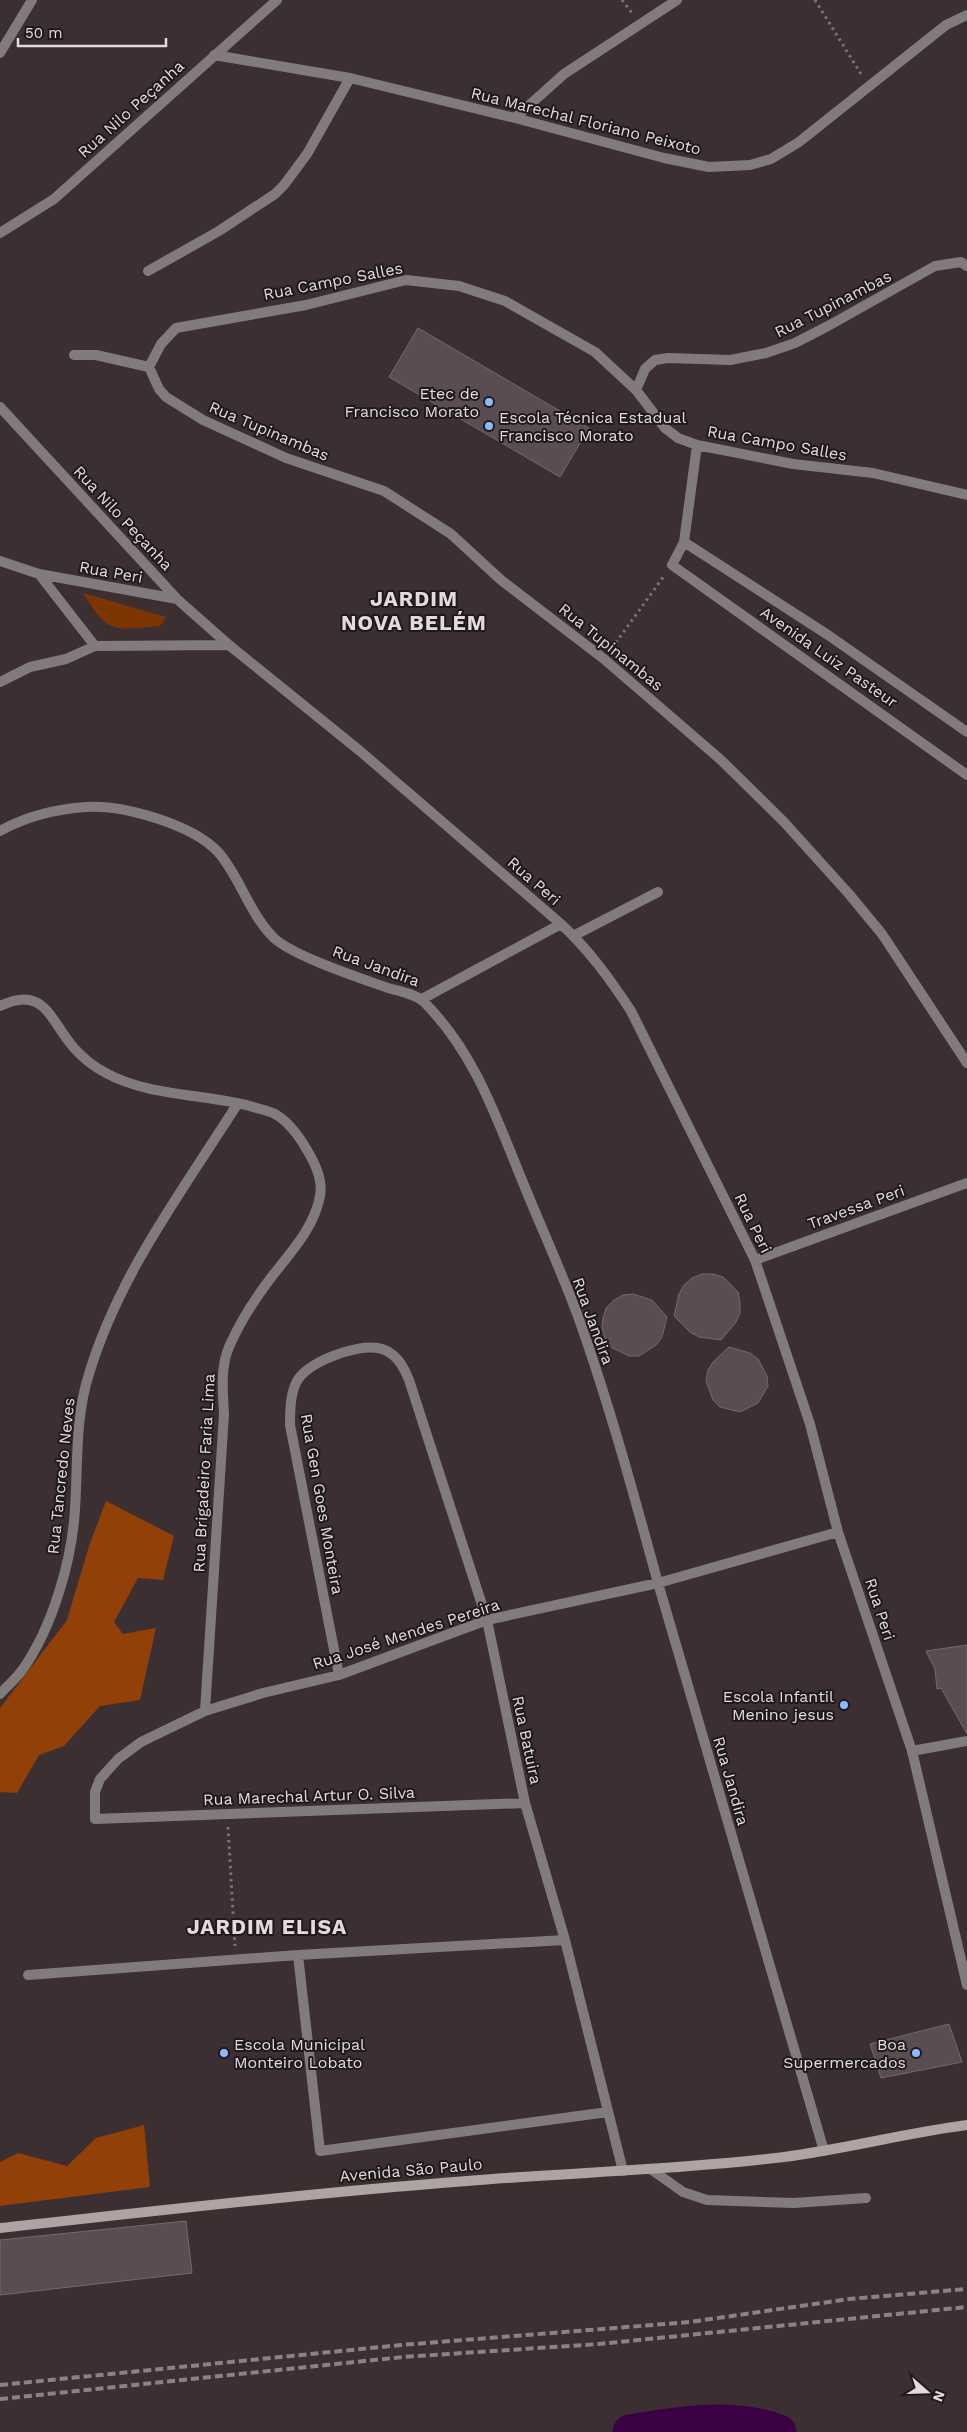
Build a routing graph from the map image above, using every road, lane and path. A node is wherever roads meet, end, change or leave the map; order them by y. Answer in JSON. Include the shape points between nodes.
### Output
{"nodes":[{"id":1,"x":32,"y":0,"type":"edge"},
{"id":2,"x":277,"y":0,"type":"edge"},
{"id":3,"x":677,"y":0,"type":"edge"},
{"id":4,"x":816,"y":0,"type":"edge"},
{"id":5,"x":967,"y":14,"type":"edge"},
{"id":6,"x":0,"y":53,"type":"edge"},
{"id":7,"x":214,"y":55,"type":"junction"},
{"id":8,"x":350,"y":78,"type":"junction"},
{"id":9,"x":868,"y":86,"type":"junction"},
{"id":10,"x":515,"y":118,"type":"junction"},
{"id":11,"x":0,"y":233,"type":"edge"},
{"id":12,"x":967,"y":266,"type":"edge"},
{"id":13,"x":148,"y":271,"type":"dead end"},
{"id":14,"x":74,"y":355,"type":"dead end"},
{"id":15,"x":148,"y":367,"type":"junction"},
{"id":16,"x":636,"y":390,"type":"junction"},
{"id":17,"x":0,"y":407,"type":"edge"},
{"id":18,"x":697,"y":445,"type":"junction"},
{"id":19,"x":967,"y":495,"type":"edge"},
{"id":20,"x":684,"y":542,"type":"junction"},
{"id":21,"x":0,"y":561,"type":"edge"},
{"id":22,"x":672,"y":565,"type":"junction"},
{"id":23,"x":39,"y":574,"type":"junction"},
{"id":24,"x":177,"y":599,"type":"junction"},
{"id":25,"x":229,"y":645,"type":"junction"},
{"id":26,"x":95,"y":646,"type":"junction"},
{"id":27,"x":604,"y":659,"type":"junction"},
{"id":28,"x":0,"y":682,"type":"edge"},
{"id":29,"x":967,"y":732,"type":"edge"},
{"id":30,"x":967,"y":775,"type":"edge"},
{"id":31,"x":0,"y":831,"type":"edge"},
{"id":32,"x":658,"y":892,"type":"dead end"},
{"id":33,"x":561,"y":924,"type":"junction"},
{"id":34,"x":573,"y":936,"type":"junction"},
{"id":35,"x":422,"y":999,"type":"junction"},
{"id":36,"x":0,"y":1006,"type":"edge"},
{"id":37,"x":967,"y":1063,"type":"edge"},
{"id":38,"x":238,"y":1103,"type":"junction"},
{"id":39,"x":967,"y":1182,"type":"edge"},
{"id":40,"x":755,"y":1260,"type":"junction"},
{"id":41,"x":360,"y":1348,"type":"joint"},
{"id":42,"x":838,"y":1532,"type":"junction"},
{"id":43,"x":658,"y":1583,"type":"junction"},
{"id":44,"x":487,"y":1620,"type":"junction"},
{"id":45,"x":339,"y":1675,"type":"junction"},
{"id":46,"x":0,"y":1694,"type":"edge"},
{"id":47,"x":205,"y":1711,"type":"junction"},
{"id":48,"x":967,"y":1741,"type":"edge"},
{"id":49,"x":912,"y":1751,"type":"junction"},
{"id":50,"x":525,"y":1803,"type":"junction"},
{"id":51,"x":227,"y":1814,"type":"junction"},
{"id":52,"x":95,"y":1819,"type":"joint"},
{"id":53,"x":565,"y":1940,"type":"junction"},
{"id":54,"x":298,"y":1955,"type":"junction"},
{"id":55,"x":236,"y":1959,"type":"junction"},
{"id":56,"x":28,"y":1974,"type":"dead end"},
{"id":57,"x":967,"y":1985,"type":"edge"},
{"id":58,"x":608,"y":2112,"type":"junction"},
{"id":59,"x":964,"y":2124,"type":"edge"},
{"id":60,"x":824,"y":2151,"type":"junction"},
{"id":61,"x":652,"y":2170,"type":"junction"},
{"id":62,"x":623,"y":2171,"type":"junction"},
{"id":63,"x":866,"y":2198,"type":"dead end"},
{"id":64,"x":0,"y":2228,"type":"edge"}],
"edges":[{"from":1,"to":6,"type":"street"},
{"from":2,"to":7,"type":"street","name":"Rua Nilo Peçanha"},
{"from":3,"to":10,"type":"street","via":[[564,74]]},
{"from":4,"to":9,"type":"path"},
{"from":5,"to":9,"type":"street","name":"Rua Marechal Floriano Peixoto","via":[[946,24]]},
{"from":7,"to":8,"type":"street","name":"Rua Marechal Floriano Peixoto"},
{"from":7,"to":11,"type":"street","name":"Rua Nilo Peçanha","via":[[54,199]]},
{"from":8,"to":10,"type":"street","name":"Rua Marechal Floriano Peixoto"},
{"from":8,"to":13,"type":"street","via":[[307,154],[275,194]]},
{"from":9,"to":10,"type":"street","name":"Rua Marechal Floriano Peixoto","via":[[799,142],[771,159],[750,165],[709,167],[673,160]]},
{"from":12,"to":16,"type":"street","name":"Rua Tupinambas","via":[[961,262],[935,266],[828,326],[766,354],[730,360],[655,360],[646,369]]},
{"from":14,"to":15,"type":"street","via":[[96,354]]},
{"from":15,"to":16,"type":"street","name":"Rua Campo Salles","via":[[161,344],[176,328],[306,304],[406,280],[459,286],[505,301],[595,352]]},
{"from":15,"to":27,"type":"street","name":"Rua Tupinambas","via":[[166,397],[203,420],[286,458],[384,491],[451,534],[502,580]]},
{"from":16,"to":18,"type":"street","name":"Rua Campo Salles","via":[[665,428],[678,438]]},
{"from":17,"to":24,"type":"street","name":"Rua Nilo Peçanha"},
{"from":18,"to":19,"type":"street","name":"Rua Campo Salles","via":[[793,464],[873,473]]},
{"from":18,"to":20,"type":"street"},
{"from":20,"to":22,"type":"street"},
{"from":20,"to":29,"type":"street","name":"Avenida Luiz Pasteur","via":[[828,635]]},
{"from":21,"to":23,"type":"street","name":"Rua Peri"},
{"from":22,"to":27,"type":"path"},
{"from":22,"to":30,"type":"street","name":"Avenida Luiz Pasteur"},
{"from":23,"to":24,"type":"street","name":"Rua Peri"},
{"from":23,"to":26,"type":"street"},
{"from":24,"to":25,"type":"street","name":"Rua Nilo Peçanha"},
{"from":25,"to":26,"type":"street"},
{"from":25,"to":33,"type":"street","name":"Rua Peri","via":[[360,751]]},
{"from":26,"to":28,"type":"street"},
{"from":27,"to":37,"type":"street","name":"Rua Tupinambas","via":[[721,760],[784,822],[849,894],[882,934]]},
{"from":31,"to":35,"type":"street","name":"Rua Jandira","via":[[17,821],[51,811],[90,806],[133,812],[168,822],[197,836],[218,852],[274,938],[294,951]]},
{"from":32,"to":34,"type":"street"},
{"from":33,"to":34,"type":"street","name":"Rua Peri"},
{"from":33,"to":35,"type":"street"},
{"from":34,"to":40,"type":"street","name":"Rua Peri","via":[[605,972],[631,1011]]},
{"from":35,"to":43,"type":"street","name":"Rua Jandira","via":[[463,1048],[487,1093],[577,1313]]},
{"from":36,"to":38,"type":"street","name":"Rua Brigadeiro Faria Lima","via":[[13,1000],[29,999],[41,1004],[73,1047],[95,1067],[115,1078]]},
{"from":38,"to":46,"type":"street","name":"Rua Tancredo Neves","via":[[160,1222],[132,1272],[88,1374],[78,1432],[75,1511],[57,1598],[23,1670]]},
{"from":38,"to":47,"type":"street","name":"Rua Brigadeiro Faria Lima","via":[[274,1113],[288,1122],[313,1159],[321,1195],[298,1246],[269,1280],[228,1349],[222,1380],[224,1414]]},
{"from":39,"to":40,"type":"street","name":"Travessa Peri"},
{"from":40,"to":42,"type":"street","name":"Rua Peri","via":[[810,1424]]},
{"from":41,"to":44,"type":"street","name":"Rua Batuira","via":[[379,1348],[402,1365]]},
{"from":41,"to":45,"type":"street","name":"Rua Gen Goes Monteira","via":[[326,1358],[309,1369],[296,1382],[290,1410],[290,1425]]},
{"from":42,"to":43,"type":"street","name":"Rua José Mendes Pereira"},
{"from":42,"to":49,"type":"street","name":"Rua Peri"},
{"from":43,"to":44,"type":"street","name":"Rua José Mendes Pereira"},
{"from":43,"to":60,"type":"street","name":"Rua Jandira"},
{"from":44,"to":45,"type":"street","name":"Rua José Mendes Pereira"},
{"from":44,"to":50,"type":"street","name":"Rua Batuira"},
{"from":45,"to":47,"type":"street","name":"Rua José Mendes Pereira","via":[[262,1693]]},
{"from":47,"to":52,"type":"street","name":"Rua José Mendes Pereira","via":[[141,1742],[118,1759],[100,1779],[95,1792]]},
{"from":48,"to":49,"type":"street"},
{"from":49,"to":57,"type":"street","name":"Rua Peri"},
{"from":50,"to":51,"type":"street","name":"Rua Marechal Artur O. Silva"},
{"from":50,"to":53,"type":"street","name":"Rua Batuira"},
{"from":51,"to":52,"type":"street","name":"Rua Marechal Artur O. Silva"},
{"from":51,"to":55,"type":"path"},
{"from":53,"to":54,"type":"street"},
{"from":53,"to":58,"type":"street","name":"Rua Batuira"},
{"from":54,"to":55,"type":"street"},
{"from":54,"to":58,"type":"street","via":[[320,2151]]},
{"from":55,"to":56,"type":"street"},
{"from":58,"to":62,"type":"street","name":"Rua Batuira"},
{"from":59,"to":60,"type":"main road","name":"Avenida São Paulo"},
{"from":60,"to":61,"type":"main road","name":"Avenida São Paulo"},
{"from":61,"to":62,"type":"main road","name":"Avenida São Paulo"},
{"from":61,"to":63,"type":"street","via":[[684,2192],[708,2200],[794,2203]]},
{"from":62,"to":64,"type":"main road","name":"Avenida São Paulo","via":[[295,2195]]}]}
